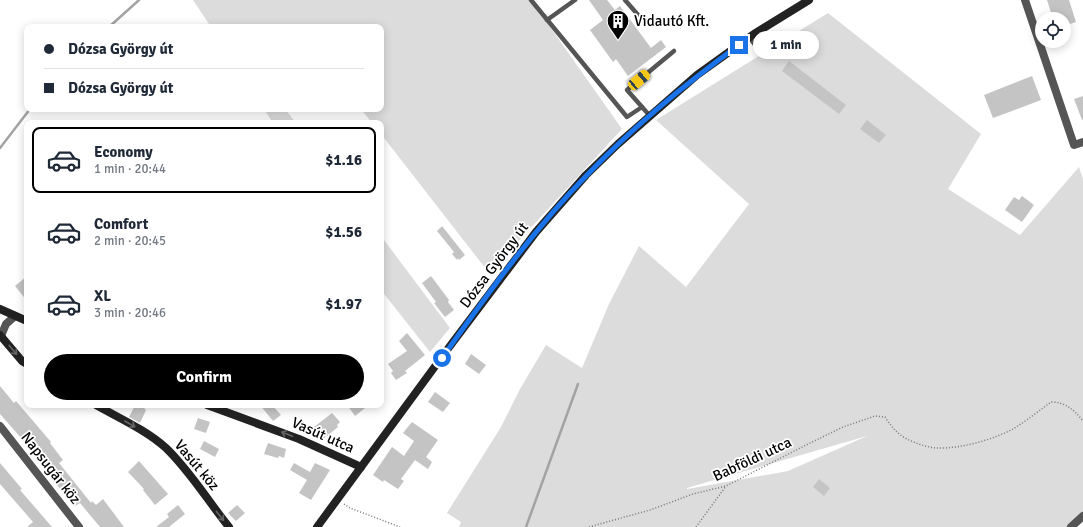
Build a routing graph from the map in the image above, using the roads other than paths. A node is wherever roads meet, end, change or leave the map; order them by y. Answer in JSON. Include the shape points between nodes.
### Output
{"nodes":[{"id":1,"x":531,"y":0,"type":"edge"},
{"id":2,"x":575,"y":0,"type":"edge"},
{"id":3,"x":625,"y":0,"type":"edge"},
{"id":4,"x":809,"y":0,"type":"edge"},
{"id":5,"x":1025,"y":0,"type":"edge"},
{"id":6,"x":638,"y":16,"type":"dead end"},
{"id":7,"x":547,"y":20,"type":"junction"},
{"id":8,"x":749,"y":37,"type":"junction"},
{"id":9,"x":777,"y":43,"type":"dead end"},
{"id":10,"x":674,"y":51,"type":"dead end"},
{"id":11,"x":642,"y":107,"type":"junction"},
{"id":12,"x":650,"y":116,"type":"junction"},
{"id":13,"x":1083,"y":142,"type":"edge"},
{"id":14,"x":0,"y":309,"type":"edge"},
{"id":15,"x":15,"y":316,"type":"junction"},
{"id":16,"x":24,"y":320,"type":"edge"},
{"id":17,"x":0,"y":335,"type":"edge"},
{"id":18,"x":24,"y":362,"type":"edge"},
{"id":19,"x":101,"y":408,"type":"edge"},
{"id":20,"x":215,"y":408,"type":"edge"},
{"id":21,"x":0,"y":426,"type":"edge"},
{"id":22,"x":361,"y":467,"type":"junction"},
{"id":23,"x":1083,"y":516,"type":"edge"},
{"id":24,"x":79,"y":527,"type":"edge"},
{"id":25,"x":229,"y":527,"type":"edge"},
{"id":26,"x":317,"y":527,"type":"edge"},
{"id":27,"x":1071,"y":527,"type":"edge"}],
"edges":[{"from":1,"to":7,"type":"lane"},
{"from":2,"to":7,"type":"lane"},
{"from":3,"to":6,"type":"lane"},
{"from":4,"to":8,"type":"main road","name":"Dózsa György út"},
{"from":5,"to":13,"type":"street","via":[[1074,145]]},
{"from":7,"to":11,"type":"lane","via":[[627,118]]},
{"from":8,"to":9,"type":"lane","via":[[761,53]]},
{"from":8,"to":12,"type":"main road","name":"Dózsa György út","via":[[697,75]]},
{"from":10,"to":11,"type":"lane","via":[[627,90]]},
{"from":11,"to":12,"type":"lane"},
{"from":12,"to":22,"type":"main road","name":"Dózsa György út","via":[[586,175],[536,232]]},
{"from":14,"to":15,"type":"main road"},
{"from":15,"to":16,"type":"main road"},
{"from":15,"to":17,"type":"street","via":[[6,324]]},
{"from":17,"to":18,"type":"main road","one_way":true},
{"from":19,"to":25,"type":"main road","name":"Vasút köz","one_way":true,"via":[[165,447]]},
{"from":22,"to":20,"type":"main road","name":"Vasút utca","one_way":true,"via":[[299,439]]},
{"from":21,"to":24,"type":"street","name":"Napsugár köz"},
{"from":22,"to":26,"type":"main road","name":"Dózsa György út"},
{"from":23,"to":27,"type":"street"}]}
